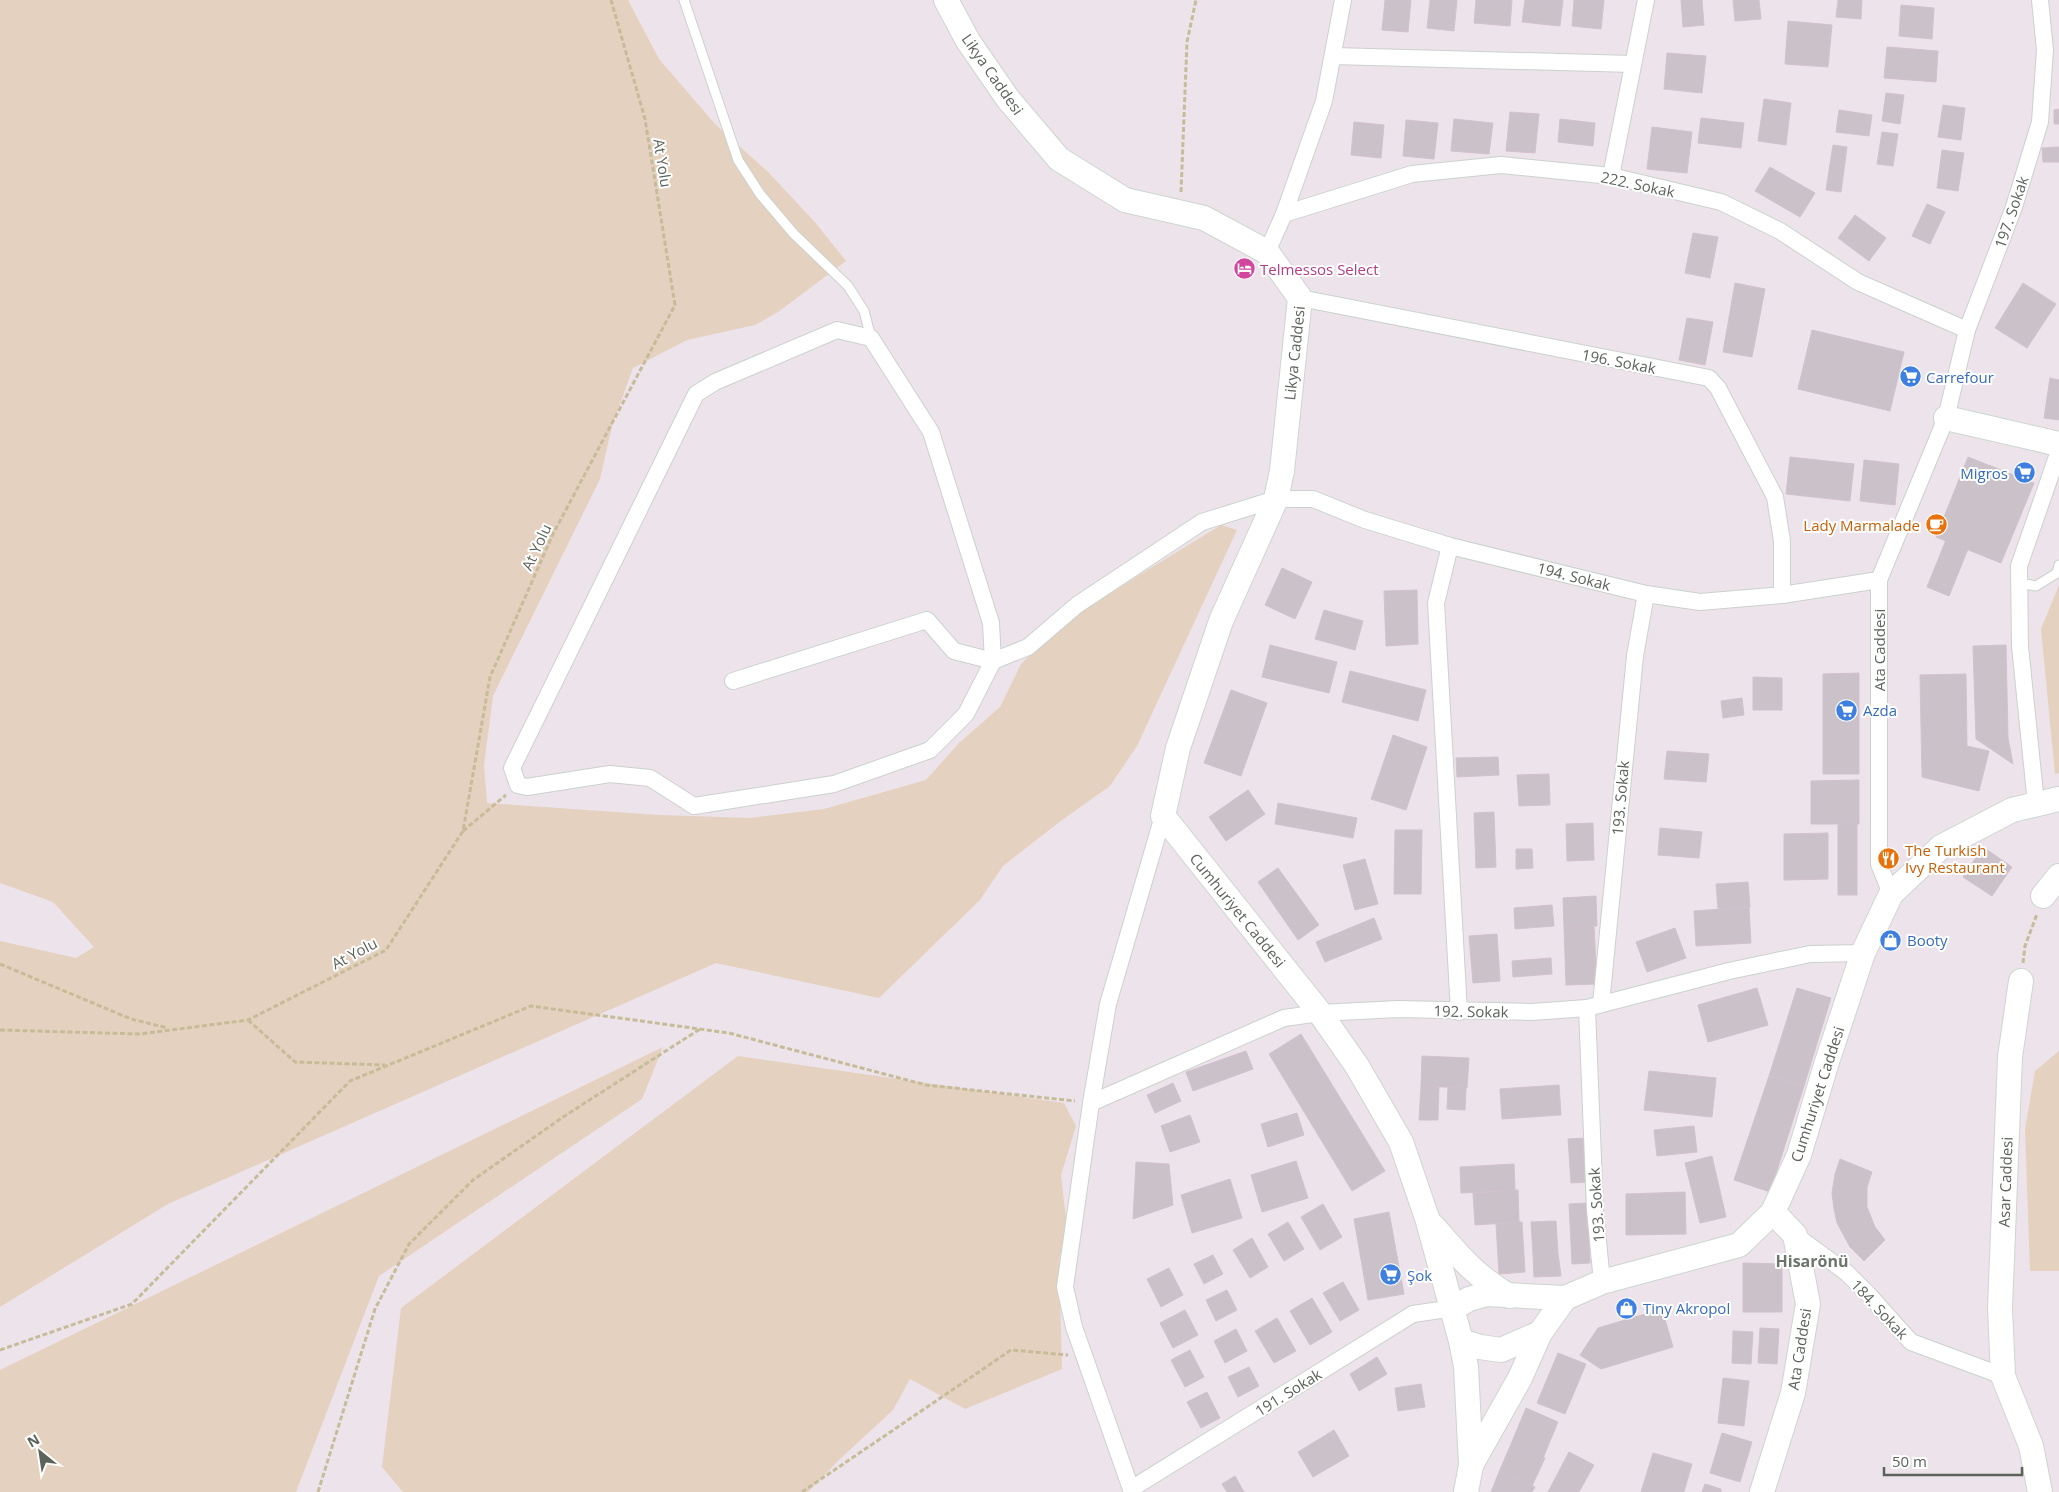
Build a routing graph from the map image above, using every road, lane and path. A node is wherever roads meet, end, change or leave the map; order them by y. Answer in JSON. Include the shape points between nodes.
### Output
{"nodes":[{"id":1,"x":612,"y":0,"type":"edge"},
{"id":2,"x":684,"y":0,"type":"edge"},
{"id":3,"x":946,"y":0,"type":"edge"},
{"id":4,"x":1196,"y":0,"type":"edge"},
{"id":5,"x":1343,"y":0,"type":"edge"},
{"id":6,"x":1646,"y":0,"type":"edge"},
{"id":7,"x":2040,"y":0,"type":"edge"},
{"id":8,"x":1333,"y":56,"type":"junction"},
{"id":9,"x":1633,"y":64,"type":"junction"},
{"id":10,"x":1611,"y":176,"type":"junction"},
{"id":11,"x":1180,"y":212,"type":"junction"},
{"id":12,"x":1284,"y":214,"type":"junction"},
{"id":13,"x":1267,"y":252,"type":"junction"},
{"id":14,"x":1300,"y":298,"type":"junction"},
{"id":15,"x":1967,"y":330,"type":"junction"},
{"id":16,"x":871,"y":338,"type":"junction"},
{"id":17,"x":1946,"y":418,"type":"junction"},
{"id":18,"x":2059,"y":444,"type":"edge"},
{"id":19,"x":2059,"y":451,"type":"edge"},
{"id":20,"x":1276,"y":499,"type":"junction"},
{"id":21,"x":1450,"y":546,"type":"junction"},
{"id":22,"x":2059,"y":565,"type":"edge"},
{"id":23,"x":1879,"y":580,"type":"junction"},
{"id":24,"x":2019,"y":583,"type":"junction"},
{"id":25,"x":1646,"y":594,"type":"junction"},
{"id":26,"x":1782,"y":595,"type":"junction"},
{"id":27,"x":993,"y":661,"type":"junction"},
{"id":28,"x":733,"y":681,"type":"dead end"},
{"id":29,"x":518,"y":785,"type":"junction"},
{"id":30,"x":2059,"y":799,"type":"edge"},
{"id":31,"x":2036,"y":804,"type":"junction"},
{"id":32,"x":1163,"y":816,"type":"junction"},
{"id":33,"x":463,"y":831,"type":"junction"},
{"id":34,"x":2059,"y":876,"type":"edge"},
{"id":35,"x":1891,"y":894,"type":"junction"},
{"id":36,"x":2043,"y":896,"type":"joint"},
{"id":37,"x":1863,"y":953,"type":"junction"},
{"id":38,"x":0,"y":964,"type":"edge"},
{"id":39,"x":2020,"y":981,"type":"joint"},
{"id":40,"x":1594,"y":1006,"type":"junction"},
{"id":41,"x":1459,"y":1012,"type":"junction"},
{"id":42,"x":1320,"y":1013,"type":"junction"},
{"id":43,"x":248,"y":1020,"type":"junction"},
{"id":44,"x":171,"y":1029,"type":"junction"},
{"id":45,"x":701,"y":1029,"type":"junction"},
{"id":46,"x":0,"y":1030,"type":"edge"},
{"id":47,"x":388,"y":1065,"type":"junction"},
{"id":48,"x":1091,"y":1103,"type":"junction"},
{"id":49,"x":1773,"y":1212,"type":"junction"},
{"id":50,"x":1427,"y":1218,"type":"junction"},
{"id":51,"x":1795,"y":1235,"type":"junction"},
{"id":52,"x":1602,"y":1282,"type":"junction"},
{"id":53,"x":1508,"y":1296,"type":"junction"},
{"id":54,"x":1566,"y":1298,"type":"junction"},
{"id":55,"x":1454,"y":1308,"type":"junction"},
{"id":56,"x":1540,"y":1333,"type":"junction"},
{"id":57,"x":1461,"y":1340,"type":"junction"},
{"id":58,"x":0,"y":1350,"type":"edge"},
{"id":59,"x":1085,"y":1356,"type":"junction"},
{"id":60,"x":2003,"y":1376,"type":"junction"},
{"id":61,"x":1471,"y":1464,"type":"junction"},
{"id":62,"x":1132,"y":1491,"type":"edge"},
{"id":63,"x":318,"y":1492,"type":"edge"},
{"id":64,"x":802,"y":1492,"type":"edge"},
{"id":65,"x":1466,"y":1492,"type":"edge"},
{"id":66,"x":1762,"y":1492,"type":"edge"},
{"id":67,"x":2040,"y":1492,"type":"edge"}],
"edges":[{"from":1,"to":33,"type":"path","name":"At Yolu","via":[[645,119],[675,305],[553,534],[490,677]]},
{"from":2,"to":16,"type":"lane","via":[[738,160],[760,194],[793,233],[848,286],[864,311]]},
{"from":3,"to":11,"type":"street","name":"Likya Caddesi","via":[[968,41],[1008,99],[1059,159],[1125,200]]},
{"from":4,"to":11,"type":"path","via":[[1187,42]]},
{"from":5,"to":8,"type":"street"},
{"from":6,"to":9,"type":"street"},
{"from":7,"to":15,"type":"street","name":"197. Sokak","via":[[2045,50],[2040,122],[2014,207]]},
{"from":8,"to":9,"type":"street"},
{"from":8,"to":12,"type":"street","via":[[1324,101]]},
{"from":9,"to":10,"type":"street"},
{"from":10,"to":12,"type":"street","name":"222. Sokak","via":[[1502,165],[1412,174]]},
{"from":10,"to":15,"type":"street","name":"222. Sokak","via":[[1721,202],[1780,231],[1858,282]]},
{"from":11,"to":13,"type":"street","name":"Likya Caddesi","via":[[1204,218]]},
{"from":12,"to":13,"type":"street"},
{"from":13,"to":14,"type":"street","name":"Likya Caddesi"},
{"from":14,"to":20,"type":"street","name":"Likya Caddesi","via":[[1282,470]]},
{"from":14,"to":26,"type":"street","name":"196. Sokak","via":[[1709,378],[1718,388],[1775,497],[1782,541]]},
{"from":15,"to":17,"type":"street","name":"197. Sokak"},
{"from":16,"to":27,"type":"street","via":[[931,432],[991,622]]},
{"from":16,"to":29,"type":"street","via":[[837,330],[715,382],[696,394],[512,768]]},
{"from":17,"to":18,"type":"street"},
{"from":17,"to":23,"type":"street","name":"Ata Caddesi"},
{"from":19,"to":24,"type":"street","via":[[2019,566]]},
{"from":20,"to":21,"type":"street","name":"194. Sokak","via":[[1313,499],[1365,520]]},
{"from":20,"to":27,"type":"street","name":"194. Sokak","via":[[1202,522],[1077,605],[1028,647]]},
{"from":20,"to":32,"type":"street","via":[[1221,621],[1178,748]]},
{"from":21,"to":25,"type":"street","name":"194. Sokak"},
{"from":21,"to":41,"type":"street","via":[[1436,603]]},
{"from":22,"to":24,"type":"lane","via":[[2057,573],[2036,586]]},
{"from":23,"to":26,"type":"street","name":"194. Sokak"},
{"from":23,"to":35,"type":"street","name":"Ata Caddesi","via":[[1879,864]]},
{"from":24,"to":31,"type":"street","via":[[2020,646]]},
{"from":25,"to":26,"type":"street","name":"194. Sokak","via":[[1700,602]]},
{"from":25,"to":40,"type":"street","name":"193. Sokak","via":[[1634,665]]},
{"from":27,"to":28,"type":"street","via":[[954,651],[927,620]]},
{"from":27,"to":29,"type":"street","via":[[966,714],[930,750],[834,784],[694,806],[650,778],[610,774],[527,787]]},
{"from":29,"to":33,"type":"path"},
{"from":30,"to":31,"type":"street","name":"Cumhuriyet Caddesi"},
{"from":31,"to":35,"type":"street","name":"Cumhuriyet Caddesi","via":[[2012,810],[1941,847]]},
{"from":32,"to":42,"type":"street","name":"Cumhuriyet Caddesi"},
{"from":32,"to":48,"type":"street","via":[[1108,1004]]},
{"from":33,"to":43,"type":"path","name":"At Yolu","via":[[386,950]]},
{"from":34,"to":36,"type":"street"},
{"from":35,"to":37,"type":"street","name":"Cumhuriyet Caddesi"},
{"from":36,"to":39,"type":"path","via":[[2025,946]]},
{"from":37,"to":40,"type":"street","name":"192. Sokak","via":[[1810,954]]},
{"from":37,"to":49,"type":"street","name":"Cumhuriyet Caddesi","via":[[1800,1155]]},
{"from":38,"to":44,"type":"path","via":[[131,1019]]},
{"from":39,"to":60,"type":"street","name":"Asar Caddesi","via":[[2010,1058],[2000,1308]]},
{"from":40,"to":41,"type":"street","name":"192. Sokak","via":[[1532,1012]]},
{"from":40,"to":52,"type":"street","name":"193. Sokak","via":[[1595,1210]]},
{"from":41,"to":42,"type":"street","name":"192. Sokak","via":[[1398,1009]]},
{"from":42,"to":48,"type":"street","name":"192. Sokak","via":[[1284,1018]]},
{"from":42,"to":50,"type":"street","name":"Cumhuriyet Caddesi","via":[[1357,1066],[1401,1142]]},
{"from":43,"to":44,"type":"path"},
{"from":43,"to":47,"type":"path","via":[[295,1062]]},
{"from":44,"to":46,"type":"path","via":[[140,1034]]},
{"from":45,"to":47,"type":"path","via":[[531,1006]]},
{"from":45,"to":48,"type":"path","via":[[729,1032],[926,1085]]},
{"from":45,"to":63,"type":"path","via":[[563,1117],[473,1180],[409,1244],[375,1309]]},
{"from":47,"to":58,"type":"path","via":[[350,1081],[132,1304]]},
{"from":48,"to":59,"type":"street","via":[[1065,1287]]},
{"from":49,"to":51,"type":"street"},
{"from":49,"to":52,"type":"street","name":"Cumhuriyet Caddesi","via":[[1739,1245]]},
{"from":50,"to":53,"type":"street","via":[[1468,1267]]},
{"from":50,"to":55,"type":"street","name":"Cumhuriyet Caddesi"},
{"from":51,"to":60,"type":"street","name":"184. Sokak","via":[[1847,1273],[1911,1342]]},
{"from":51,"to":66,"type":"street","name":"Ata Caddesi","via":[[1808,1304],[1793,1393]]},
{"from":52,"to":54,"type":"street","name":"Cumhuriyet Caddesi"},
{"from":53,"to":54,"type":"street","name":"Cumhuriyet Caddesi"},
{"from":53,"to":55,"type":"street","name":"Cumhuriyet Caddesi","via":[[1487,1294],[1468,1299]]},
{"from":53,"to":56,"type":"street","via":[[1529,1308],[1537,1319]]},
{"from":54,"to":56,"type":"street"},
{"from":55,"to":57,"type":"street","name":"Cumhuriyet Caddesi"},
{"from":55,"to":62,"type":"street","name":"191. Sokak","via":[[1413,1314]]},
{"from":56,"to":57,"type":"street","via":[[1501,1350]]},
{"from":56,"to":61,"type":"street","via":[[1520,1378]]},
{"from":57,"to":61,"type":"street","name":"Cumhuriyet Caddesi","via":[[1466,1367]]},
{"from":59,"to":62,"type":"street"},
{"from":59,"to":64,"type":"path","via":[[1011,1350]]},
{"from":60,"to":67,"type":"street","name":"Asar Caddesi","via":[[2031,1446]]},
{"from":61,"to":65,"type":"street","name":"Cumhuriyet Caddesi"}]}
